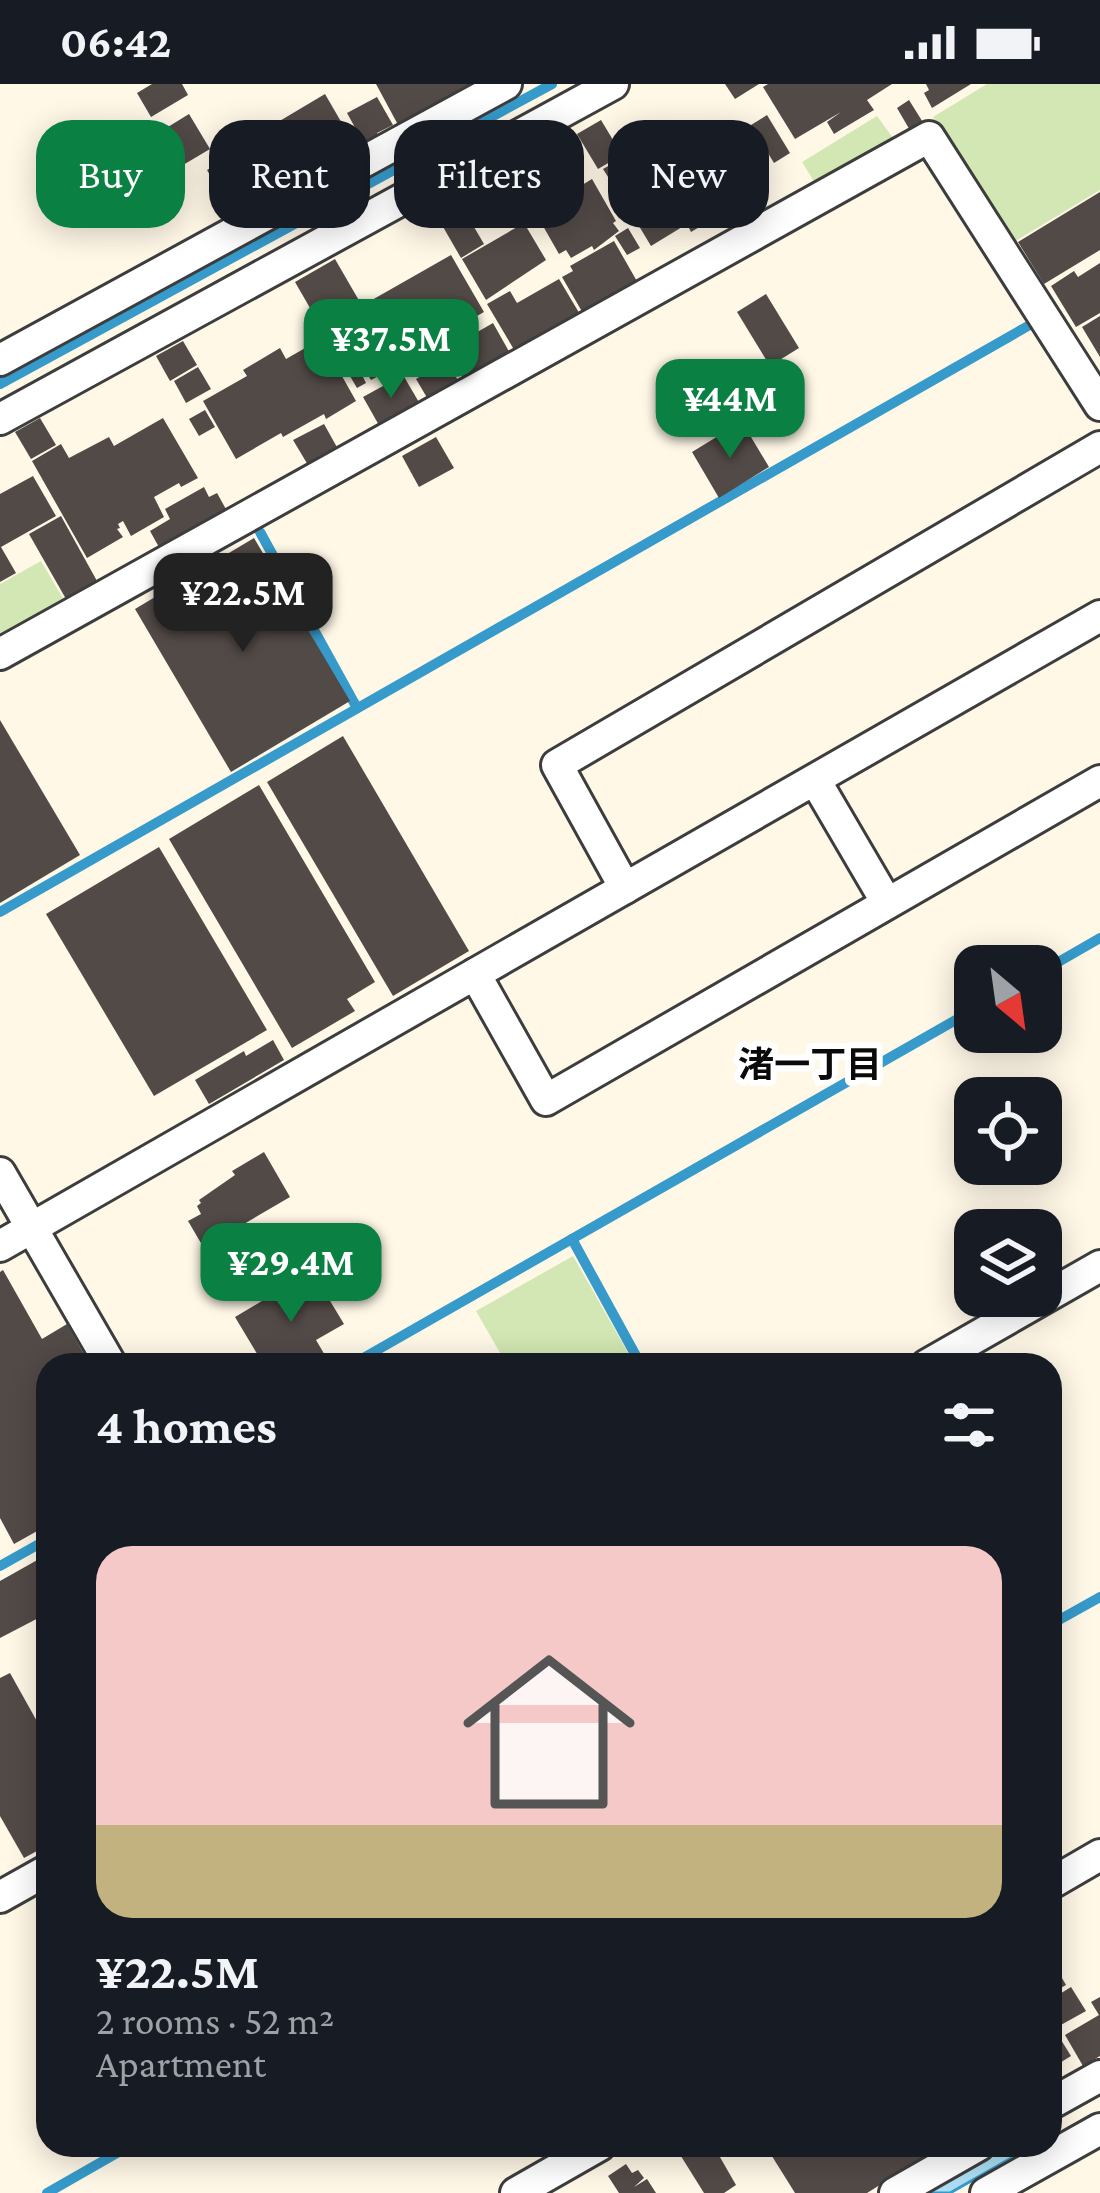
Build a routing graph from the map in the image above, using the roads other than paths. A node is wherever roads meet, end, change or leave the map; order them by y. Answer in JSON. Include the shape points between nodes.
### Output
{"nodes":[{"id":1,"x":506,"y":84,"type":"edge"},
{"id":2,"x":613,"y":84,"type":"edge"},
{"id":3,"x":0,"y":360,"type":"edge"},
{"id":4,"x":1100,"y":405,"type":"edge"},
{"id":5,"x":0,"y":419,"type":"edge"},
{"id":6,"x":1100,"y":447,"type":"edge"},
{"id":7,"x":1100,"y":616,"type":"edge"},
{"id":8,"x":0,"y":654,"type":"edge"},
{"id":9,"x":815,"y":780,"type":"junction"},
{"id":10,"x":1100,"y":781,"type":"edge"},
{"id":11,"x":625,"y":888,"type":"junction"},
{"id":12,"x":887,"y":903,"type":"junction"},
{"id":13,"x":475,"y":974,"type":"junction"},
{"id":14,"x":0,"y":1173,"type":"edge"},
{"id":15,"x":32,"y":1228,"type":"junction"},
{"id":16,"x":0,"y":1246,"type":"edge"},
{"id":17,"x":1100,"y":1266,"type":"edge"},
{"id":18,"x":104,"y":1353,"type":"edge"},
{"id":19,"x":948,"y":1353,"type":"edge"},
{"id":20,"x":1100,"y":1855,"type":"edge"},
{"id":21,"x":36,"y":1877,"type":"edge"},
{"id":22,"x":1062,"y":1877,"type":"edge"},
{"id":23,"x":0,"y":1897,"type":"edge"},
{"id":24,"x":1100,"y":2076,"type":"edge"},
{"id":25,"x":1062,"y":2097,"type":"edge"},
{"id":26,"x":1100,"y":2129,"type":"edge"},
{"id":27,"x":1062,"y":2150,"type":"edge"},
{"id":28,"x":568,"y":2157,"type":"edge"},
{"id":29,"x":958,"y":2157,"type":"edge"},
{"id":30,"x":1050,"y":2157,"type":"edge"},
{"id":31,"x":516,"y":2193,"type":"edge"},
{"id":32,"x":895,"y":2193,"type":"edge"},
{"id":33,"x":986,"y":2193,"type":"edge"}],
"edges":[{"from":1,"to":3,"type":"street"},
{"from":2,"to":5,"type":"street"},
{"from":4,"to":8,"type":"street","via":[[929,137]]},
{"from":6,"to":11,"type":"street","via":[[557,765]]},
{"from":7,"to":9,"type":"street"},
{"from":9,"to":11,"type":"street"},
{"from":9,"to":12,"type":"street"},
{"from":10,"to":12,"type":"street"},
{"from":11,"to":13,"type":"street"},
{"from":12,"to":13,"type":"street","via":[[546,1100]]},
{"from":13,"to":15,"type":"street"},
{"from":14,"to":15,"type":"street"},
{"from":15,"to":16,"type":"street"},
{"from":15,"to":18,"type":"street"},
{"from":17,"to":19,"type":"street"},
{"from":20,"to":22,"type":"street"},
{"from":21,"to":23,"type":"street"},
{"from":24,"to":25,"type":"street"},
{"from":26,"to":27,"type":"street"},
{"from":28,"to":31,"type":"street"},
{"from":29,"to":32,"type":"street"},
{"from":30,"to":33,"type":"street"}]}
